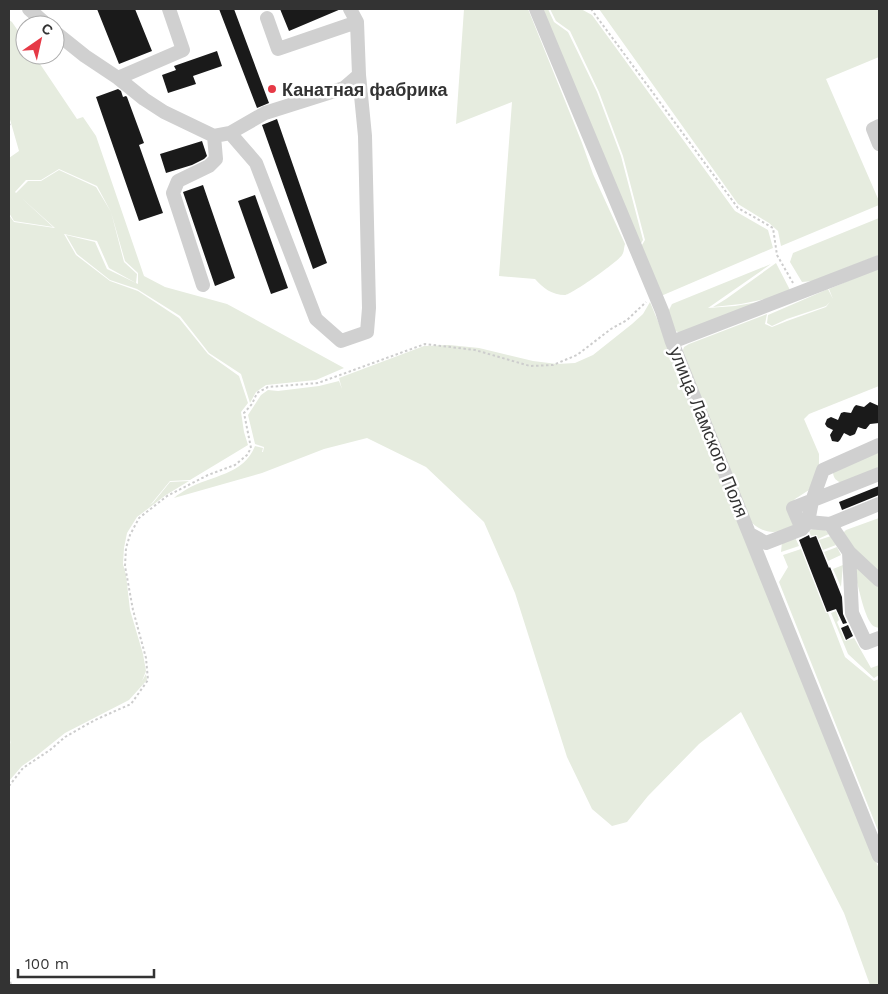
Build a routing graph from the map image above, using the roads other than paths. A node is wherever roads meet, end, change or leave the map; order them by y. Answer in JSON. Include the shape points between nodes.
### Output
{"nodes":[{"id":1,"x":169,"y":9,"type":"edge"},
{"id":2,"x":350,"y":9,"type":"edge"},
{"id":3,"x":536,"y":9,"type":"edge"},
{"id":4,"x":267,"y":18,"type":"dead end"},
{"id":5,"x":357,"y":22,"type":"junction"},
{"id":6,"x":65,"y":40,"type":"edge"},
{"id":7,"x":359,"y":75,"type":"junction"},
{"id":8,"x":118,"y":78,"type":"junction"},
{"id":9,"x":879,"y":126,"type":"edge"},
{"id":10,"x":230,"y":133,"type":"junction"},
{"id":11,"x":214,"y":136,"type":"junction"},
{"id":12,"x":879,"y":144,"type":"edge"},
{"id":13,"x":879,"y":262,"type":"edge"},
{"id":14,"x":204,"y":286,"type":"dead end"},
{"id":15,"x":672,"y":342,"type":"junction"},
{"id":16,"x":879,"y":445,"type":"edge"},
{"id":17,"x":879,"y":474,"type":"edge"},
{"id":18,"x":812,"y":501,"type":"junction"},
{"id":19,"x":879,"y":504,"type":"edge"},
{"id":20,"x":830,"y":524,"type":"junction"},
{"id":21,"x":806,"y":526,"type":"junction"},
{"id":22,"x":750,"y":534,"type":"junction"},
{"id":23,"x":849,"y":552,"type":"junction"},
{"id":24,"x":879,"y":580,"type":"edge"},
{"id":25,"x":879,"y":638,"type":"edge"},
{"id":26,"x":879,"y":856,"type":"edge"}],
"edges":[{"from":1,"to":8,"type":"street","via":[[183,50]]},
{"from":2,"to":5,"type":"street"},
{"from":3,"to":15,"type":"street","name":"улица Ламского Поля"},
{"from":4,"to":5,"type":"street","via":[[278,49]]},
{"from":5,"to":7,"type":"street"},
{"from":6,"to":8,"type":"street"},
{"from":7,"to":10,"type":"street","via":[[344,88],[265,113]]},
{"from":7,"to":10,"type":"street","via":[[365,136],[367,332],[341,341],[316,319],[256,163]]},
{"from":8,"to":11,"type":"street","via":[[164,112]]},
{"from":9,"to":12,"type":"street","via":[[873,128]]},
{"from":10,"to":11,"type":"street"},
{"from":11,"to":14,"type":"street","via":[[216,159],[209,166],[178,181],[173,193]]},
{"from":13,"to":15,"type":"street"},
{"from":15,"to":22,"type":"street","name":"улица Ламского Поля"},
{"from":16,"to":18,"type":"street","via":[[823,470]]},
{"from":17,"to":18,"type":"street"},
{"from":18,"to":21,"type":"street","via":[[793,508]]},
{"from":19,"to":20,"type":"street"},
{"from":20,"to":21,"type":"street"},
{"from":20,"to":23,"type":"street"},
{"from":21,"to":22,"type":"street","via":[[766,543]]},
{"from":22,"to":26,"type":"street","name":"улица Ламского Поля"},
{"from":23,"to":24,"type":"street"},
{"from":23,"to":25,"type":"street","via":[[852,613],[866,644]]}]}
